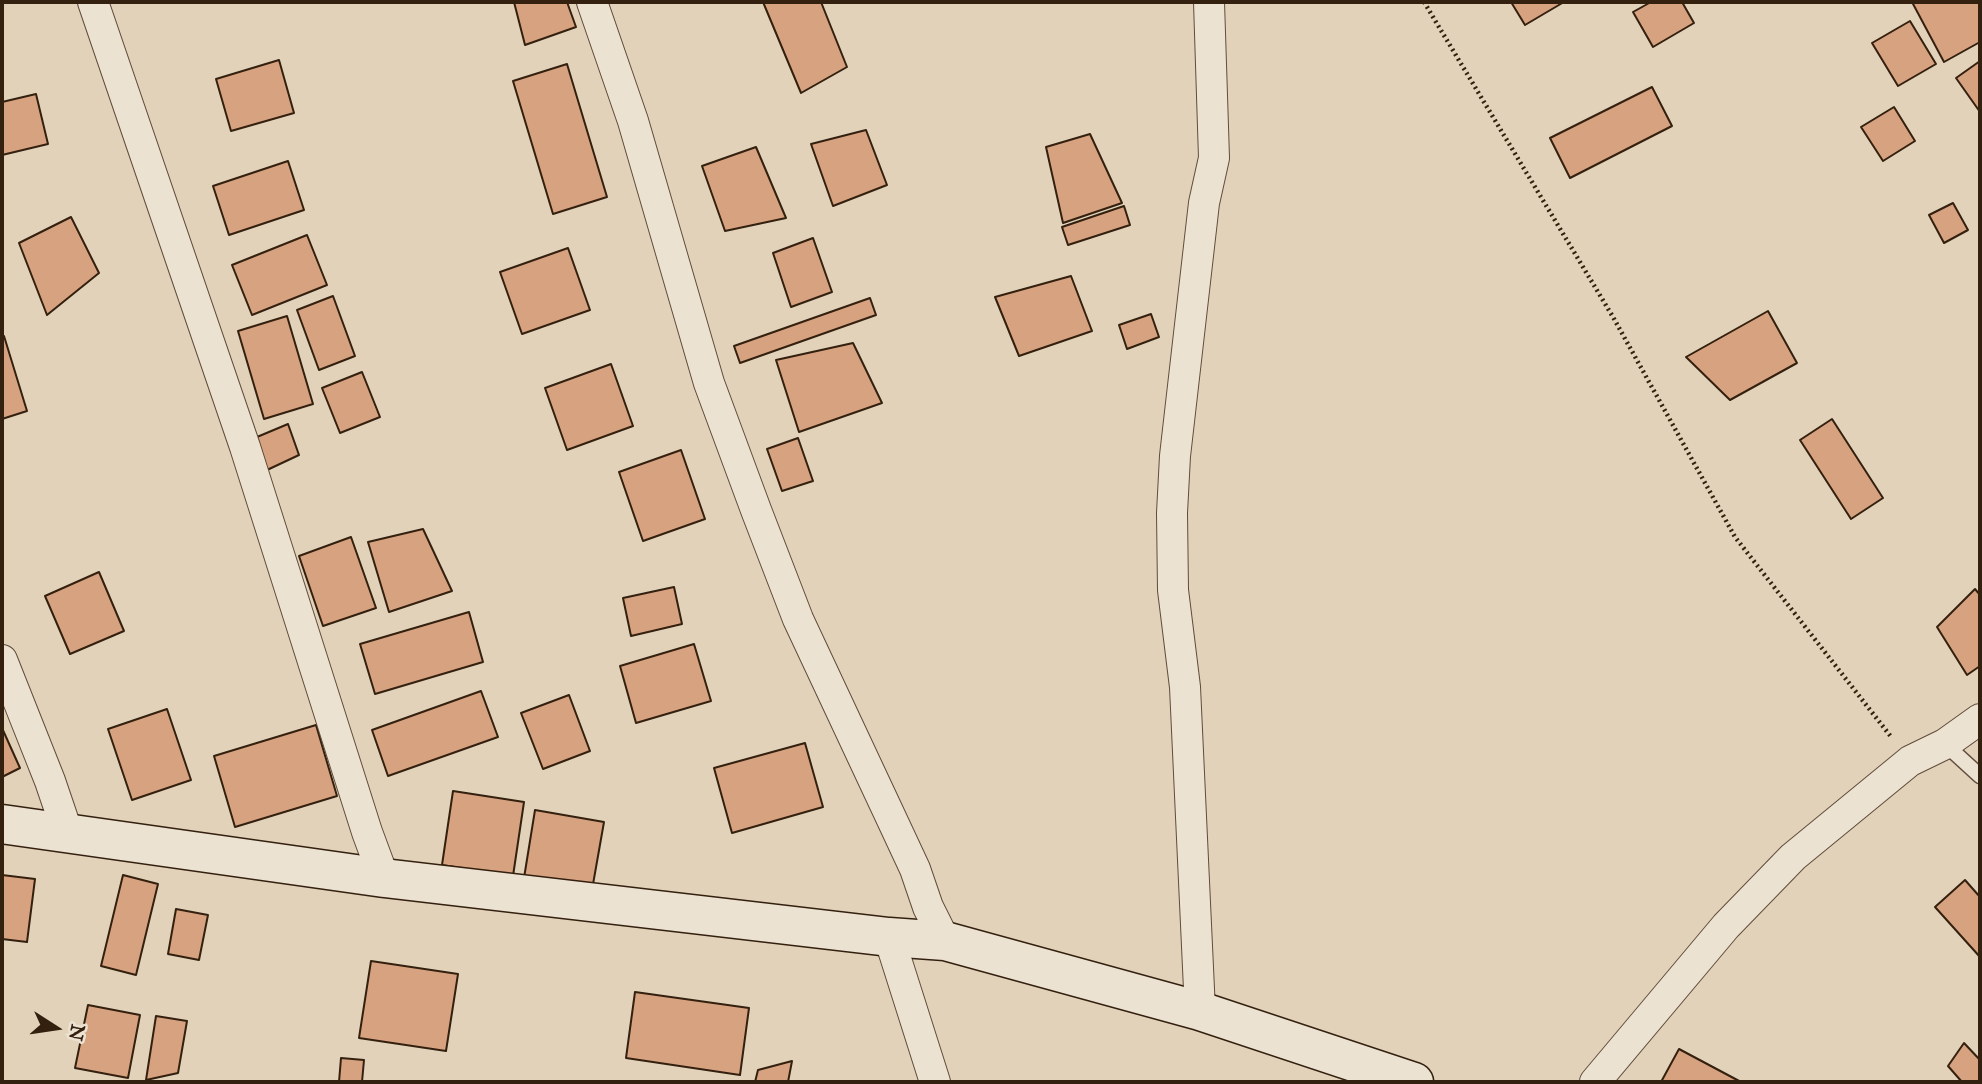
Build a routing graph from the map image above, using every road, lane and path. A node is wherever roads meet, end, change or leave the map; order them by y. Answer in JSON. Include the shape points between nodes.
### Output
{"nodes":[{"id":1,"x":93,"y":2,"type":"edge"},
{"id":2,"x":592,"y":2,"type":"edge"},
{"id":3,"x":1209,"y":2,"type":"edge"},
{"id":4,"x":1424,"y":2,"type":"edge"},
{"id":5,"x":2,"y":660,"type":"edge"},
{"id":6,"x":1980,"y":719,"type":"edge"},
{"id":7,"x":1945,"y":744,"type":"junction"},
{"id":8,"x":1910,"y":761,"type":"junction"},
{"id":9,"x":1980,"y":776,"type":"edge"},
{"id":10,"x":2,"y":824,"type":"edge"},
{"id":11,"x":68,"y":834,"type":"junction"},
{"id":12,"x":384,"y":878,"type":"junction"},
{"id":13,"x":889,"y":937,"type":"junction"},
{"id":14,"x":945,"y":941,"type":"junction"},
{"id":15,"x":1200,"y":1011,"type":"junction"},
{"id":16,"x":935,"y":1082,"type":"edge"},
{"id":17,"x":1413,"y":1082,"type":"edge"},
{"id":18,"x":1595,"y":1082,"type":"edge"}],
"edges":[{"from":1,"to":12,"type":"street","via":[[245,447]]},
{"from":2,"to":14,"type":"street","via":[[633,121],[709,383],[756,510],[798,619]]},
{"from":3,"to":15,"type":"street","via":[[1214,158],[1204,203],[1172,513]]},
{"from":4,"to":8,"type":"path","via":[[1619,328],[1735,537]]},
{"from":5,"to":11,"type":"street"},
{"from":6,"to":7,"type":"street"},
{"from":7,"to":8,"type":"street"},
{"from":7,"to":9,"type":"lane"},
{"from":8,"to":18,"type":"street","via":[[1793,857],[1726,926]]},
{"from":10,"to":11,"type":"street"},
{"from":11,"to":12,"type":"street"},
{"from":12,"to":13,"type":"street"},
{"from":13,"to":14,"type":"street"},
{"from":13,"to":16,"type":"street"},
{"from":14,"to":15,"type":"street"},
{"from":15,"to":17,"type":"street"}]}
